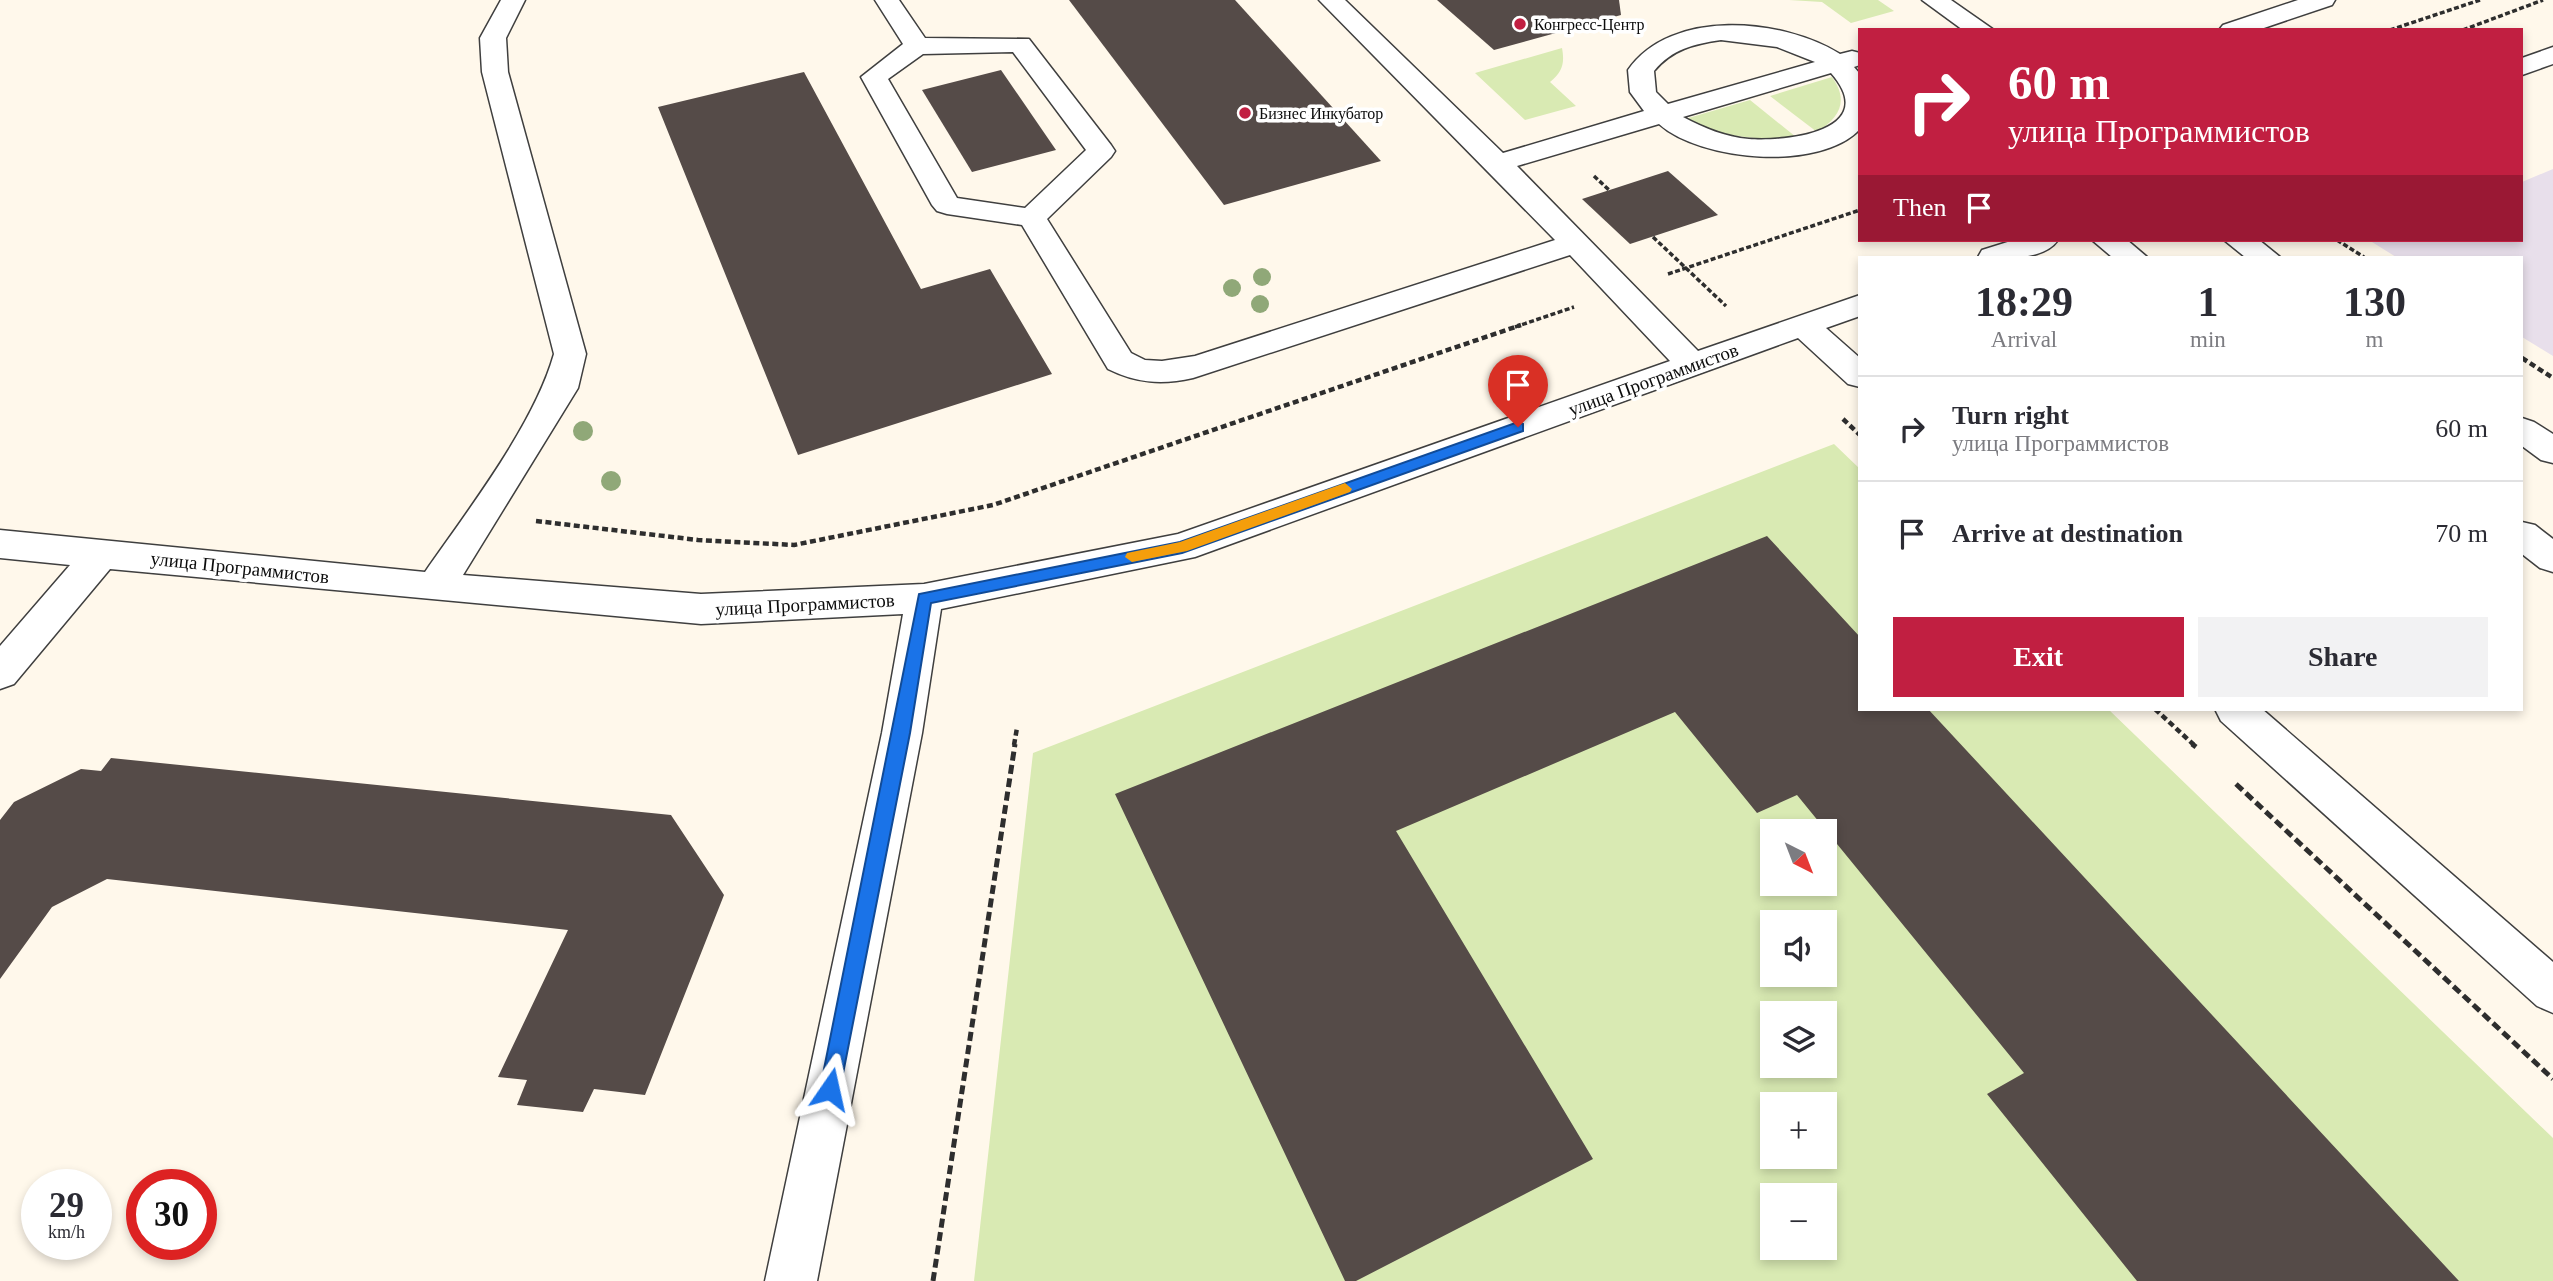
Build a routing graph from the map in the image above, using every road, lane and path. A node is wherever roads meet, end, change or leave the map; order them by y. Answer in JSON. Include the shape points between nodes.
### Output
{"nodes":[{"id":1,"x":513,"y":0,"type":"edge"},
{"id":2,"x":887,"y":0,"type":"edge"},
{"id":3,"x":1331,"y":0,"type":"edge"},
{"id":4,"x":1934,"y":0,"type":"edge"},
{"id":5,"x":2323,"y":0,"type":"edge"},
{"id":6,"x":2480,"y":0,"type":"edge"},
{"id":7,"x":2543,"y":0,"type":"edge"},
{"id":8,"x":1967,"y":28,"type":"edge"},
{"id":9,"x":2238,"y":28,"type":"edge"},
{"id":10,"x":2396,"y":28,"type":"edge"},
{"id":11,"x":2468,"y":28,"type":"edge"},
{"id":12,"x":917,"y":46,"type":"junction"},
{"id":13,"x":2553,"y":55,"type":"edge"},
{"id":14,"x":1848,"y":60,"type":"edge"},
{"id":15,"x":2523,"y":67,"type":"edge"},
{"id":16,"x":1858,"y":100,"type":"edge"},
{"id":17,"x":1858,"y":110,"type":"edge"},
{"id":18,"x":1663,"y":116,"type":"junction"},
{"id":19,"x":1498,"y":163,"type":"junction"},
{"id":20,"x":1858,"y":211,"type":"edge"},
{"id":21,"x":1032,"y":218,"type":"junction"},
{"id":22,"x":1653,"y":237,"type":"dead end"},
{"id":23,"x":2037,"y":242,"type":"edge"},
{"id":24,"x":2110,"y":242,"type":"edge"},
{"id":25,"x":2242,"y":242,"type":"edge"},
{"id":26,"x":2340,"y":242,"type":"edge"},
{"id":27,"x":1575,"y":243,"type":"junction"},
{"id":28,"x":1996,"y":256,"type":"edge"},
{"id":29,"x":2131,"y":256,"type":"edge"},
{"id":30,"x":2263,"y":256,"type":"edge"},
{"id":31,"x":2362,"y":256,"type":"edge"},
{"id":32,"x":1685,"y":268,"type":"junction"},
{"id":33,"x":1621,"y":291,"type":"junction"},
{"id":34,"x":1858,"y":306,"type":"edge"},
{"id":35,"x":1803,"y":325,"type":"junction"},
{"id":36,"x":2523,"y":359,"type":"edge"},
{"id":37,"x":1692,"y":365,"type":"junction"},
{"id":38,"x":1858,"y":374,"type":"edge"},
{"id":39,"x":2553,"y":379,"type":"edge"},
{"id":40,"x":2523,"y":431,"type":"edge"},
{"id":41,"x":2553,"y":451,"type":"edge"},
{"id":42,"x":484,"y":515,"type":"junction"},
{"id":43,"x":2523,"y":536,"type":"edge"},
{"id":44,"x":0,"y":544,"type":"edge"},
{"id":45,"x":101,"y":554,"type":"junction"},
{"id":46,"x":2553,"y":558,"type":"edge"},
{"id":47,"x":435,"y":587,"type":"junction"},
{"id":48,"x":924,"y":598,"type":"junction"},
{"id":49,"x":0,"y":673,"type":"edge"},
{"id":50,"x":2157,"y":711,"type":"edge"},
{"id":51,"x":2237,"y":711,"type":"edge"},
{"id":52,"x":1017,"y":728,"type":"dead end"},
{"id":53,"x":2206,"y":756,"type":"dead end"},
{"id":54,"x":2226,"y":775,"type":"dead end"},
{"id":55,"x":2553,"y":991,"type":"edge"},
{"id":56,"x":2553,"y":1079,"type":"edge"},
{"id":57,"x":791,"y":1281,"type":"edge"},
{"id":58,"x":933,"y":1281,"type":"edge"}],
"edges":[{"from":1,"to":42,"type":"street","via":[[493,38],[495,72],[570,355],[561,388]]},
{"from":2,"to":12,"type":"street"},
{"from":3,"to":19,"type":"street"},
{"from":4,"to":8,"type":"street"},
{"from":5,"to":9,"type":"street"},
{"from":6,"to":10,"type":"path"},
{"from":7,"to":11,"type":"path"},
{"from":12,"to":21,"type":"street","via":[[874,77],[947,205]]},
{"from":12,"to":21,"type":"street","via":[[1020,44],[1101,150]]},
{"from":13,"to":15,"type":"street"},
{"from":14,"to":16,"type":"street"},
{"from":14,"to":18,"type":"street"},
{"from":14,"to":18,"type":"street","via":[[1764,35],[1721,32],[1684,37],[1656,51],[1641,70],[1643,93]]},
{"from":17,"to":18,"type":"street","via":[[1847,128],[1820,143],[1781,149],[1737,146],[1695,135]]},
{"from":18,"to":19,"type":"street"},
{"from":19,"to":27,"type":"street"},
{"from":20,"to":32,"type":"path"},
{"from":21,"to":27,"type":"street","via":[[1119,361],[1138,371],[1168,375]]},
{"from":22,"to":32,"type":"path"},
{"from":23,"to":28,"type":"street"},
{"from":24,"to":29,"type":"street"},
{"from":25,"to":30,"type":"street"},
{"from":26,"to":31,"type":"path"},
{"from":27,"to":33,"type":"street"},
{"from":32,"to":33,"type":"path"},
{"from":33,"to":37,"type":"street"},
{"from":33,"to":42,"type":"path","via":[[993,505],[794,545],[698,540]]},
{"from":34,"to":35,"type":"street","name":"улица Программистов"},
{"from":35,"to":37,"type":"street","name":"улица Программистов"},
{"from":35,"to":38,"type":"street"},
{"from":36,"to":39,"type":"path"},
{"from":37,"to":48,"type":"street","name":"улица Программистов","via":[[1182,547]]},
{"from":40,"to":41,"type":"street"},
{"from":42,"to":47,"type":"street"},
{"from":43,"to":46,"type":"street"},
{"from":44,"to":45,"type":"street","name":"улица Программистов"},
{"from":45,"to":47,"type":"street","name":"улица Программистов"},
{"from":45,"to":49,"type":"street"},
{"from":47,"to":48,"type":"street","name":"улица Программистов","via":[[701,609]]},
{"from":48,"to":57,"type":"street","via":[[899,746]]},
{"from":50,"to":53,"type":"path"},
{"from":51,"to":55,"type":"street"},
{"from":52,"to":58,"type":"path"},
{"from":54,"to":56,"type":"path"}]}
